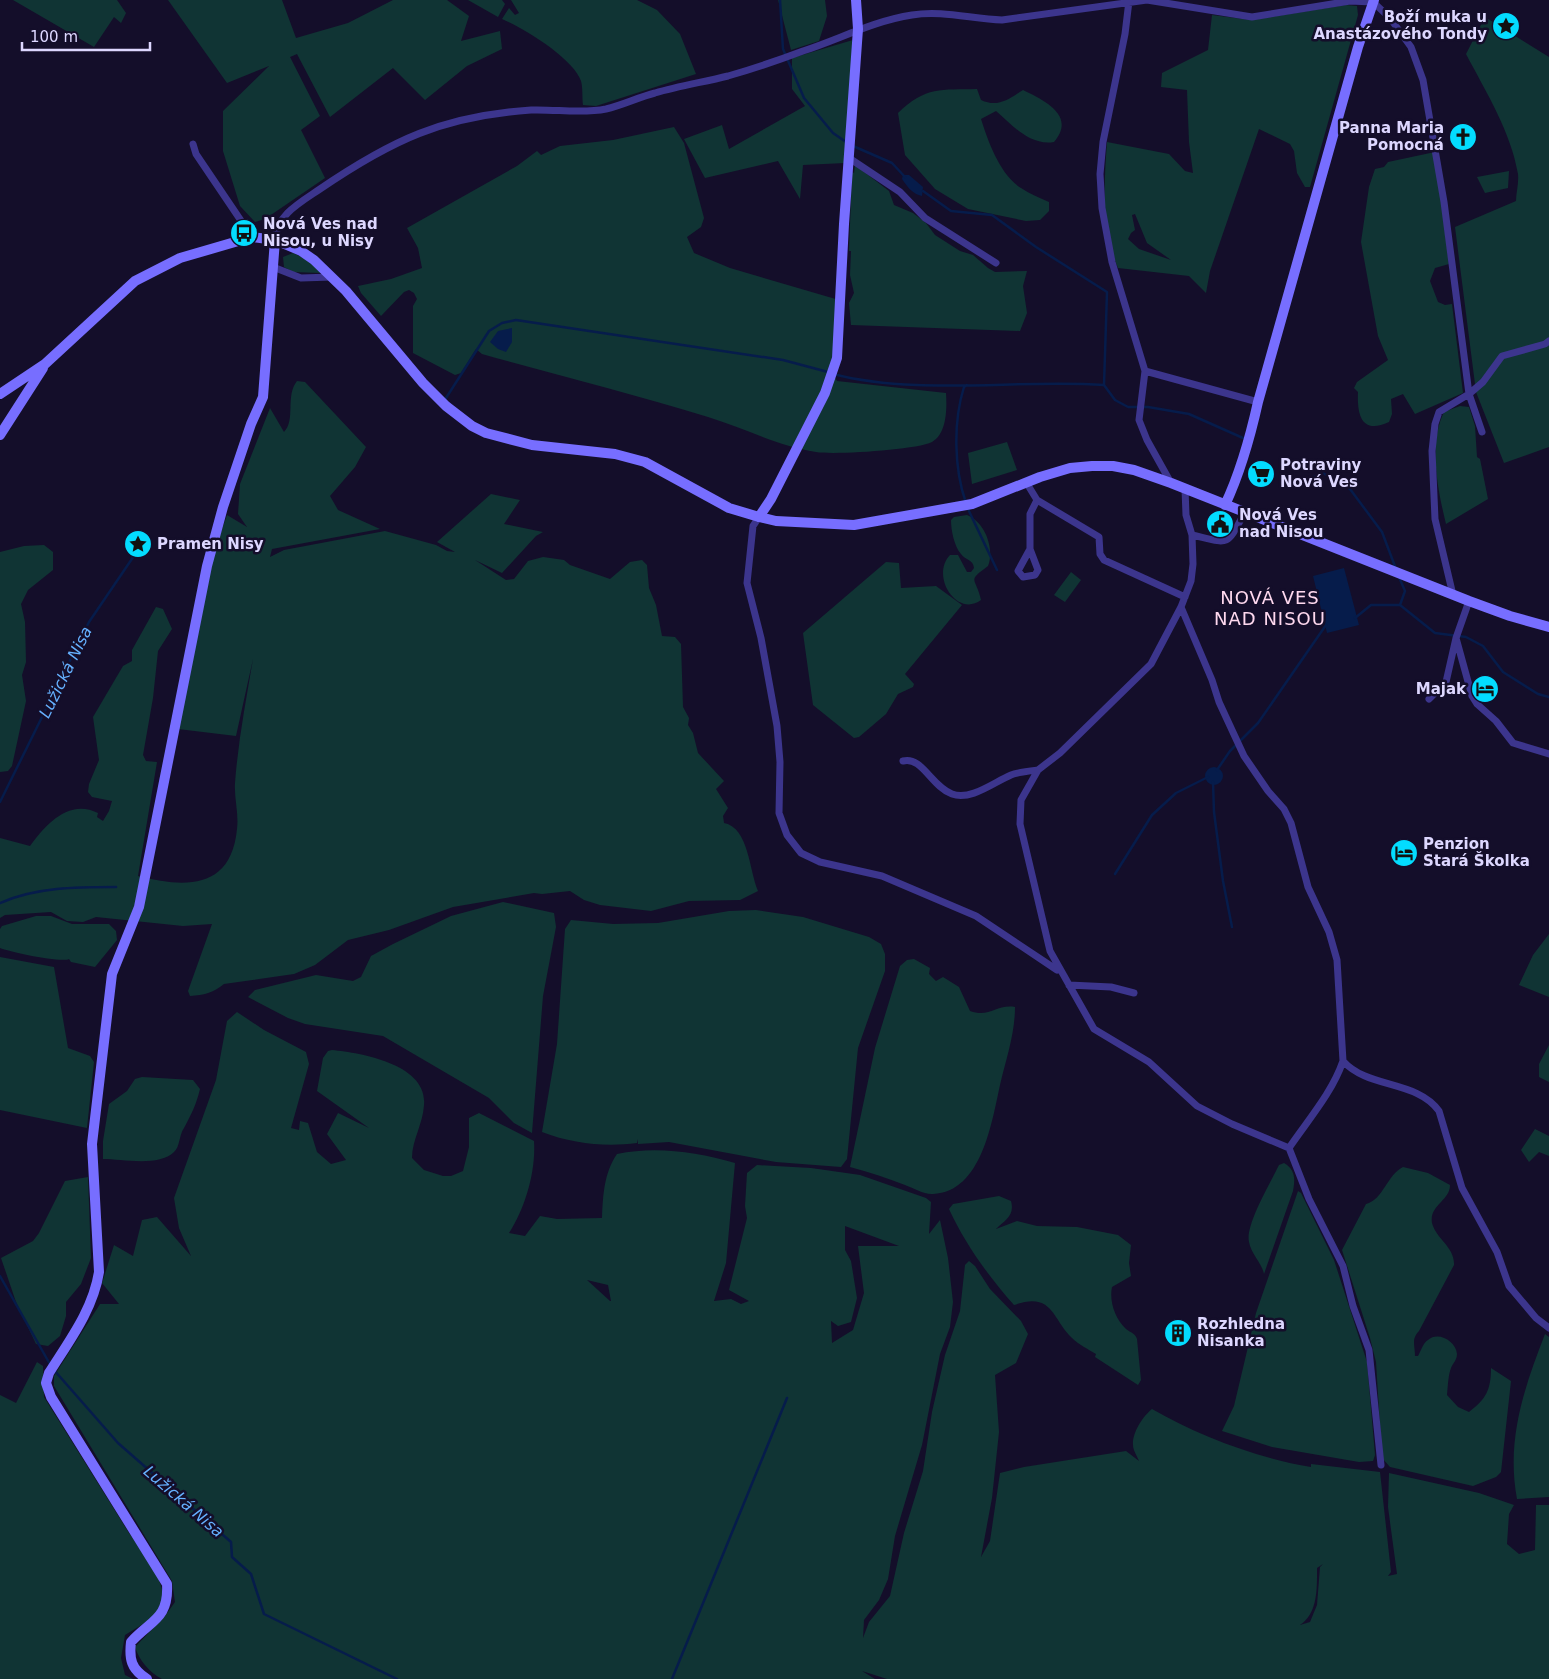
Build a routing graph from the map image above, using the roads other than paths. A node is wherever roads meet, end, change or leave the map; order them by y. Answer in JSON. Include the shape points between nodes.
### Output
{"nodes":[{"id":1,"x":856,"y":0,"type":"edge"},
{"id":2,"x":1129,"y":1,"type":"edge"},
{"id":3,"x":1373,"y":1,"type":"edge"},
{"id":4,"x":858,"y":29,"type":"junction"},
{"id":5,"x":193,"y":144,"type":"dead end"},
{"id":6,"x":849,"y":158,"type":"junction"},
{"id":7,"x":252,"y":237,"type":"junction"},
{"id":8,"x":276,"y":240,"type":"junction"},
{"id":9,"x":996,"y":263,"type":"dead end"},
{"id":10,"x":273,"y":267,"type":"junction"},
{"id":11,"x":332,"y":277,"type":"junction"},
{"id":12,"x":1549,"y":341,"type":"edge"},
{"id":13,"x":45,"y":364,"type":"junction"},
{"id":14,"x":1145,"y":371,"type":"junction"},
{"id":15,"x":0,"y":394,"type":"edge"},
{"id":16,"x":1469,"y":394,"type":"junction"},
{"id":17,"x":1258,"y":402,"type":"junction"},
{"id":18,"x":1482,"y":432,"type":"dead end"},
{"id":19,"x":0,"y":435,"type":"edge"},
{"id":20,"x":1026,"y":482,"type":"junction"},
{"id":21,"x":1171,"y":483,"type":"junction"},
{"id":22,"x":1185,"y":489,"type":"junction"},
{"id":23,"x":1037,"y":500,"type":"junction"},
{"id":24,"x":1225,"y":505,"type":"junction"},
{"id":25,"x":1246,"y":512,"type":"junction"},
{"id":26,"x":759,"y":517,"type":"junction"},
{"id":27,"x":1192,"y":535,"type":"junction"},
{"id":28,"x":1030,"y":549,"type":"dead end"},
{"id":29,"x":1453,"y":595,"type":"junction"},
{"id":30,"x":1185,"y":597,"type":"junction"},
{"id":31,"x":1469,"y":601,"type":"junction"},
{"id":32,"x":1181,"y":607,"type":"junction"},
{"id":33,"x":1549,"y":627,"type":"edge"},
{"id":34,"x":1456,"y":638,"type":"junction"},
{"id":35,"x":1429,"y":699,"type":"dead end"},
{"id":36,"x":1549,"y":754,"type":"edge"},
{"id":37,"x":903,"y":761,"type":"dead end"},
{"id":38,"x":1038,"y":770,"type":"junction"},
{"id":39,"x":1050,"y":951,"type":"junction"},
{"id":40,"x":1041,"y":957,"type":"junction"},
{"id":41,"x":1060,"y":972,"type":"junction"},
{"id":42,"x":1069,"y":984,"type":"junction"},
{"id":43,"x":1134,"y":993,"type":"dead end"},
{"id":44,"x":1343,"y":1062,"type":"junction"},
{"id":45,"x":1289,"y":1148,"type":"junction"},
{"id":46,"x":1549,"y":1328,"type":"edge"},
{"id":47,"x":1380,"y":1465,"type":"dead end"},
{"id":48,"x":147,"y":1679,"type":"edge"}],
"edges":[{"from":1,"to":4,"type":"street"},
{"from":2,"to":3,"type":"street","via":[[1146,0],[1252,16],[1350,1]]},
{"from":2,"to":4,"type":"street","via":[[1002,20],[979,20],[938,13],[912,15]]},
{"from":2,"to":14,"type":"street","via":[[1103,142],[1101,200],[1112,262]]},
{"from":3,"to":16,"type":"street","via":[[1411,47],[1423,80],[1444,202]]},
{"from":3,"to":17,"type":"street"},
{"from":4,"to":6,"type":"street"},
{"from":4,"to":8,"type":"street","via":[[728,76],[653,93],[606,109],[532,110],[481,116],[433,127],[369,156],[314,193],[283,217],[276,228]]},
{"from":5,"to":7,"type":"street","via":[[196,154]]},
{"from":6,"to":9,"type":"street","via":[[900,192],[925,218]]},
{"from":6,"to":26,"type":"street","via":[[837,358],[825,393]]},
{"from":7,"to":8,"type":"street"},
{"from":7,"to":13,"type":"street","via":[[180,258],[135,281]]},
{"from":8,"to":10,"type":"street"},
{"from":8,"to":11,"type":"street","via":[[301,251]]},
{"from":10,"to":11,"type":"street","via":[[301,278]]},
{"from":10,"to":48,"type":"street","via":[[263,397],[228,493],[207,566],[138,907],[112,974],[92,1144],[99,1272],[96,1289],[90,1306],[55,1362],[46,1383],[51,1397],[167,1584],[168,1598],[163,1614],[131,1642],[130,1660],[139,1674]]},
{"from":11,"to":26,"type":"street","via":[[423,383],[472,426],[532,445],[615,454],[645,462],[729,508]]},
{"from":12,"to":16,"type":"street","via":[[1502,356],[1483,382]]},
{"from":13,"to":15,"type":"street"},
{"from":13,"to":19,"type":"street"},
{"from":14,"to":17,"type":"street"},
{"from":14,"to":21,"type":"street","via":[[1140,420],[1147,440]]},
{"from":16,"to":18,"type":"street"},
{"from":16,"to":29,"type":"street","via":[[1439,412],[1432,451],[1435,519]]},
{"from":17,"to":24,"type":"street","via":[[1248,448]]},
{"from":20,"to":21,"type":"street","via":[[1070,468],[1113,466]]},
{"from":20,"to":23,"type":"street"},
{"from":20,"to":26,"type":"street","via":[[972,504],[854,525],[776,521]]},
{"from":21,"to":22,"type":"street"},
{"from":22,"to":24,"type":"street"},
{"from":22,"to":27,"type":"street","via":[[1186,515]]},
{"from":23,"to":28,"type":"street","via":[[1030,514]]},
{"from":23,"to":30,"type":"street","via":[[1099,537],[1100,554],[1104,560]]},
{"from":24,"to":25,"type":"street"},
{"from":25,"to":27,"type":"street","via":[[1232,538],[1223,542]]},
{"from":25,"to":29,"type":"street"},
{"from":26,"to":40,"type":"street","via":[[753,526],[747,583],[777,726],[780,813],[787,835],[801,853],[820,862],[882,876],[947,901]]},
{"from":27,"to":30,"type":"street","via":[[1193,564]]},
{"from":29,"to":31,"type":"street"},
{"from":30,"to":32,"type":"street"},
{"from":31,"to":33,"type":"street"},
{"from":31,"to":34,"type":"street"},
{"from":32,"to":38,"type":"street","via":[[1150,664],[1066,747]]},
{"from":32,"to":44,"type":"street","via":[[1244,756],[1291,823],[1308,887],[1338,960]]},
{"from":34,"to":35,"type":"street","via":[[1446,682]]},
{"from":34,"to":36,"type":"street","via":[[1470,691],[1477,704],[1496,721],[1513,744]]},
{"from":37,"to":38,"type":"street","via":[[918,762],[933,781],[954,794],[972,794],[1013,775]]},
{"from":38,"to":39,"type":"street","via":[[1021,800],[1020,824]]},
{"from":39,"to":40,"type":"street"},
{"from":39,"to":41,"type":"street"},
{"from":40,"to":41,"type":"street"},
{"from":41,"to":42,"type":"street"},
{"from":42,"to":43,"type":"street","via":[[1111,987]]},
{"from":42,"to":45,"type":"street","via":[[1094,1029],[1101,1035],[1149,1062],[1197,1106]]},
{"from":44,"to":45,"type":"street","via":[[1338,1076]]},
{"from":44,"to":46,"type":"street","via":[[1361,1076],[1396,1085],[1433,1103],[1439,1111],[1462,1188],[1497,1252],[1509,1286],[1536,1318]]},
{"from":45,"to":47,"type":"street","via":[[1309,1199],[1343,1266],[1369,1350]]}]}
